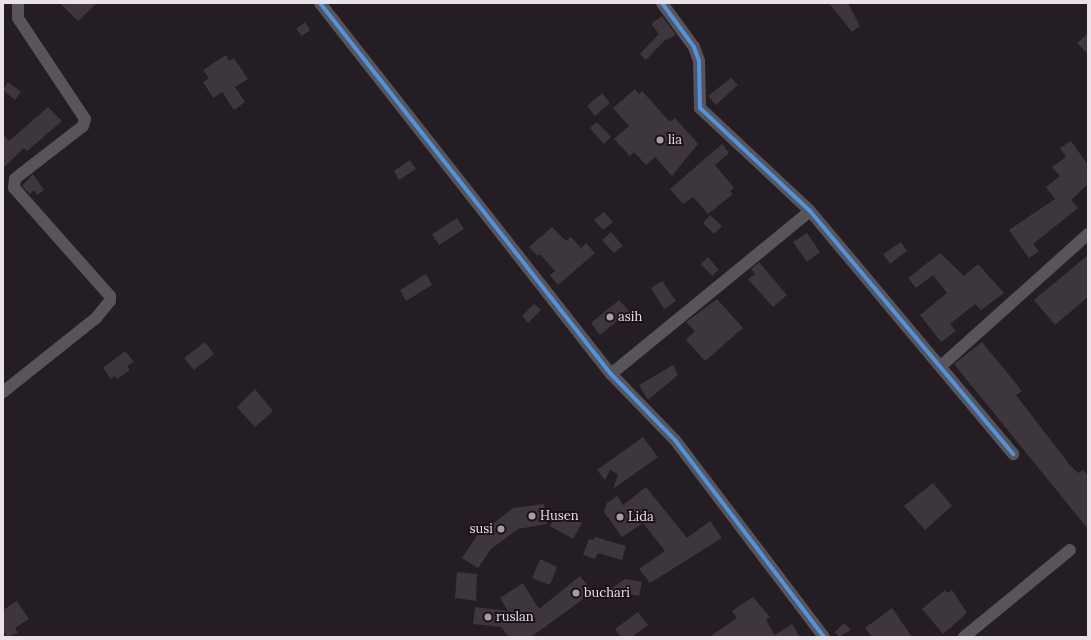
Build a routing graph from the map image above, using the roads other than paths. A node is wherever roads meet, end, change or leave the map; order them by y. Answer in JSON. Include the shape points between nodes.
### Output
{"nodes":[{"id":1,"x":18,"y":3,"type":"edge"},
{"id":2,"x":320,"y":3,"type":"edge"},
{"id":3,"x":662,"y":3,"type":"edge"},
{"id":4,"x":810,"y":211,"type":"junction"},
{"id":5,"x":1088,"y":234,"type":"edge"},
{"id":6,"x":940,"y":366,"type":"junction"},
{"id":7,"x":611,"y":374,"type":"junction"},
{"id":8,"x":3,"y":392,"type":"edge"},
{"id":9,"x":1013,"y":454,"type":"dead end"},
{"id":10,"x":1070,"y":550,"type":"dead end"},
{"id":11,"x":824,"y":637,"type":"edge"},
{"id":12,"x":964,"y":637,"type":"edge"}],
"edges":[{"from":1,"to":8,"type":"street","via":[[15,9],[18,18],[85,119],[83,126],[15,179],[14,188],[110,296],[110,302],[96,318]]},
{"from":2,"to":7,"type":"street"},
{"from":3,"to":4,"type":"street","via":[[694,47],[699,61],[700,108]]},
{"from":4,"to":6,"type":"street"},
{"from":4,"to":7,"type":"street"},
{"from":5,"to":6,"type":"street"},
{"from":6,"to":9,"type":"street"},
{"from":7,"to":11,"type":"street","via":[[675,440]]},
{"from":10,"to":12,"type":"street"}]}
